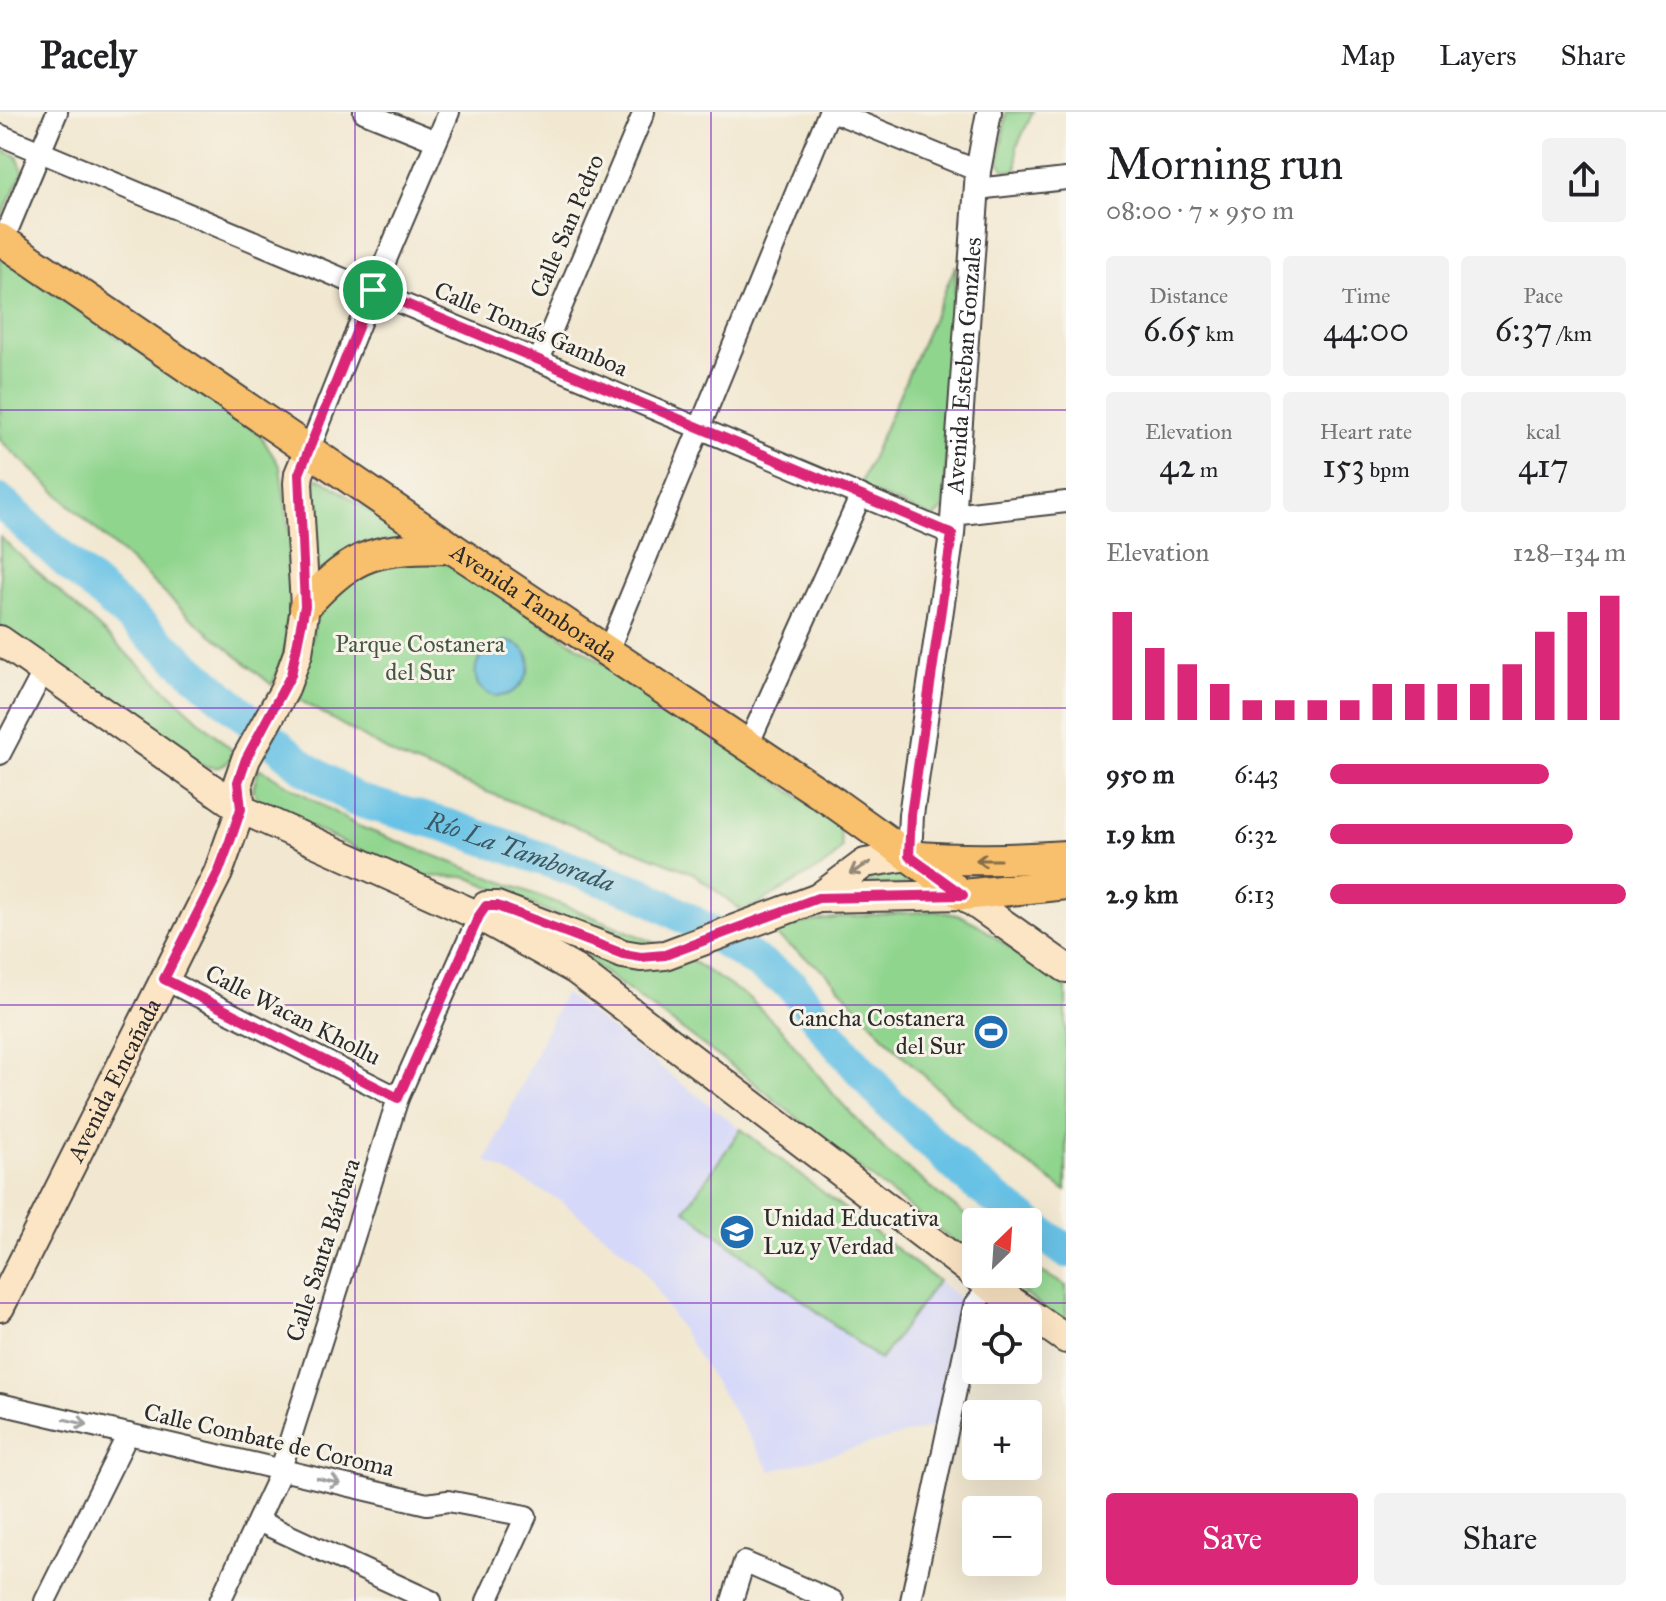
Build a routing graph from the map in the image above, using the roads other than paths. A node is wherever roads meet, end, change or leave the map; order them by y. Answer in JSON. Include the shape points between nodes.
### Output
{"nodes":[{"id":1,"x":57,"y":112,"type":"edge"},
{"id":2,"x":364,"y":112,"type":"edge"},
{"id":3,"x":449,"y":112,"type":"edge"},
{"id":4,"x":644,"y":112,"type":"edge"},
{"id":5,"x":832,"y":112,"type":"edge"},
{"id":6,"x":989,"y":112,"type":"edge"},
{"id":7,"x":0,"y":135,"type":"edge"},
{"id":8,"x":436,"y":141,"type":"junction"},
{"id":9,"x":40,"y":152,"type":"junction"},
{"id":10,"x":1066,"y":179,"type":"edge"},
{"id":11,"x":978,"y":180,"type":"junction"},
{"id":12,"x":1,"y":240,"type":"edge"},
{"id":13,"x":373,"y":290,"type":"junction"},
{"id":14,"x":539,"y":360,"type":"junction"},
{"id":15,"x":701,"y":429,"type":"junction"},
{"id":16,"x":309,"y":450,"type":"junction"},
{"id":17,"x":861,"y":495,"type":"junction"},
{"id":18,"x":1066,"y":502,"type":"edge"},
{"id":19,"x":953,"y":524,"type":"junction"},
{"id":20,"x":452,"y":548,"type":"junction"},
{"id":21,"x":305,"y":606,"type":"junction"},
{"id":22,"x":0,"y":640,"type":"edge"},
{"id":23,"x":608,"y":651,"type":"junction"},
{"id":24,"x":44,"y":670,"type":"junction"},
{"id":25,"x":748,"y":745,"type":"junction"},
{"id":26,"x":0,"y":754,"type":"edge"},
{"id":27,"x":241,"y":809,"type":"junction"},
{"id":28,"x":909,"y":856,"type":"junction"},
{"id":29,"x":1066,"y":856,"type":"edge"},
{"id":30,"x":1066,"y":884,"type":"edge"},
{"id":31,"x":963,"y":895,"type":"junction"},
{"id":32,"x":818,"y":898,"type":"junction"},
{"id":33,"x":479,"y":916,"type":"junction"},
{"id":34,"x":1066,"y":968,"type":"edge"},
{"id":35,"x":164,"y":979,"type":"junction"},
{"id":36,"x":398,"y":1098,"type":"junction"},
{"id":37,"x":962,"y":1264,"type":"edge"},
{"id":38,"x":988,"y":1288,"type":"edge"},
{"id":39,"x":993,"y":1288,"type":"edge"},
{"id":40,"x":0,"y":1307,"type":"edge"},
{"id":41,"x":1066,"y":1339,"type":"edge"},
{"id":42,"x":0,"y":1404,"type":"edge"},
{"id":43,"x":128,"y":1434,"type":"junction"},
{"id":44,"x":281,"y":1470,"type":"junction"},
{"id":45,"x":258,"y":1521,"type":"junction"},
{"id":46,"x":45,"y":1601,"type":"edge"},
{"id":47,"x":220,"y":1601,"type":"edge"},
{"id":48,"x":431,"y":1601,"type":"edge"},
{"id":49,"x":487,"y":1601,"type":"edge"},
{"id":50,"x":732,"y":1601,"type":"edge"},
{"id":51,"x":833,"y":1601,"type":"edge"},
{"id":52,"x":911,"y":1601,"type":"edge"}],
"edges":[{"from":1,"to":9,"type":"street"},
{"from":2,"to":8,"type":"street"},
{"from":3,"to":8,"type":"street"},
{"from":4,"to":14,"type":"street","name":"Calle San Pedro"},
{"from":5,"to":11,"type":"street"},
{"from":5,"to":15,"type":"street"},
{"from":6,"to":11,"type":"street","name":"Avenida Esteban Gonzales"},
{"from":7,"to":9,"type":"street","name":"Calle Tomás Gamboa"},
{"from":8,"to":13,"type":"street"},
{"from":9,"to":12,"type":"street"},
{"from":9,"to":13,"type":"street","name":"Calle Tomás Gamboa"},
{"from":10,"to":11,"type":"street"},
{"from":11,"to":19,"type":"street","name":"Avenida Esteban Gonzales"},
{"from":12,"to":16,"type":"main road","name":"Avenida Tamborada"},
{"from":13,"to":14,"type":"street","name":"Calle Tomás Gamboa"},
{"from":13,"to":16,"type":"street"},
{"from":14,"to":15,"type":"street","name":"Calle Tomás Gamboa"},
{"from":15,"to":17,"type":"street","name":"Calle Tomás Gamboa"},
{"from":15,"to":23,"type":"street"},
{"from":16,"to":20,"type":"main road","name":"Avenida Tamborada"},
{"from":16,"to":21,"type":"main road","name":"Avenida Encañada","via":[[298,483]]},
{"from":17,"to":19,"type":"street","name":"Calle Tomás Gamboa"},
{"from":17,"to":25,"type":"street"},
{"from":18,"to":19,"type":"street","name":"Calle Tomás Gamboa"},
{"from":19,"to":28,"type":"street","name":"Avenida Esteban Gonzales"},
{"from":20,"to":21,"type":"main road","via":[[394,548],[365,556],[341,570]]},
{"from":20,"to":23,"type":"main road","name":"Avenida Tamborada"},
{"from":21,"to":27,"type":"main road","name":"Avenida Encañada","via":[[298,653],[284,691],[238,782]]},
{"from":22,"to":24,"type":"main road"},
{"from":23,"to":25,"type":"main road","name":"Avenida Tamborada"},
{"from":24,"to":26,"type":"street"},
{"from":24,"to":27,"type":"main road"},
{"from":25,"to":28,"type":"main road","name":"Avenida Tamborada"},
{"from":27,"to":33,"type":"main road"},
{"from":27,"to":35,"type":"main road","name":"Avenida Encañada","via":[[218,873]]},
{"from":29,"to":28,"type":"main road","one_way":true},
{"from":28,"to":31,"type":"main road","name":"Avenida Tamborada"},
{"from":28,"to":32,"type":"main road","one_way":true,"via":[[865,863]]},
{"from":30,"to":31,"type":"main road"},
{"from":31,"to":32,"type":"main road"},
{"from":31,"to":34,"type":"main road","name":"Avenida Tamborada"},
{"from":32,"to":33,"type":"main road","via":[[665,955],[641,957],[497,906],[486,906]]},
{"from":33,"to":36,"type":"street","name":"Calle Santa Bárbara"},
{"from":33,"to":37,"type":"main road","via":[[576,970]]},
{"from":35,"to":36,"type":"street","name":"Calle Wacan Khollu"},
{"from":35,"to":40,"type":"main road","name":"Avenida Encañada"},
{"from":36,"to":44,"type":"street","name":"Calle Santa Bárbara"},
{"from":38,"to":52,"type":"street","via":[[974,1306]]},
{"from":39,"to":41,"type":"main road"},
{"from":42,"to":43,"type":"street","name":"Calle Combate de Coroma","one_way":true},
{"from":43,"to":44,"type":"street","name":"Calle Combate de Coroma"},
{"from":43,"to":46,"type":"street"},
{"from":44,"to":45,"type":"street","name":"Calle Santa Bárbara"},
{"from":44,"to":49,"type":"street","name":"Calle Combate de Coroma","one_way":true,"via":[[427,1504],[448,1501],[526,1516]]},
{"from":45,"to":47,"type":"street","name":"Calle Santa Bárbara"},
{"from":45,"to":48,"type":"street"},
{"from":50,"to":51,"type":"street","via":[[744,1562]]}]}
